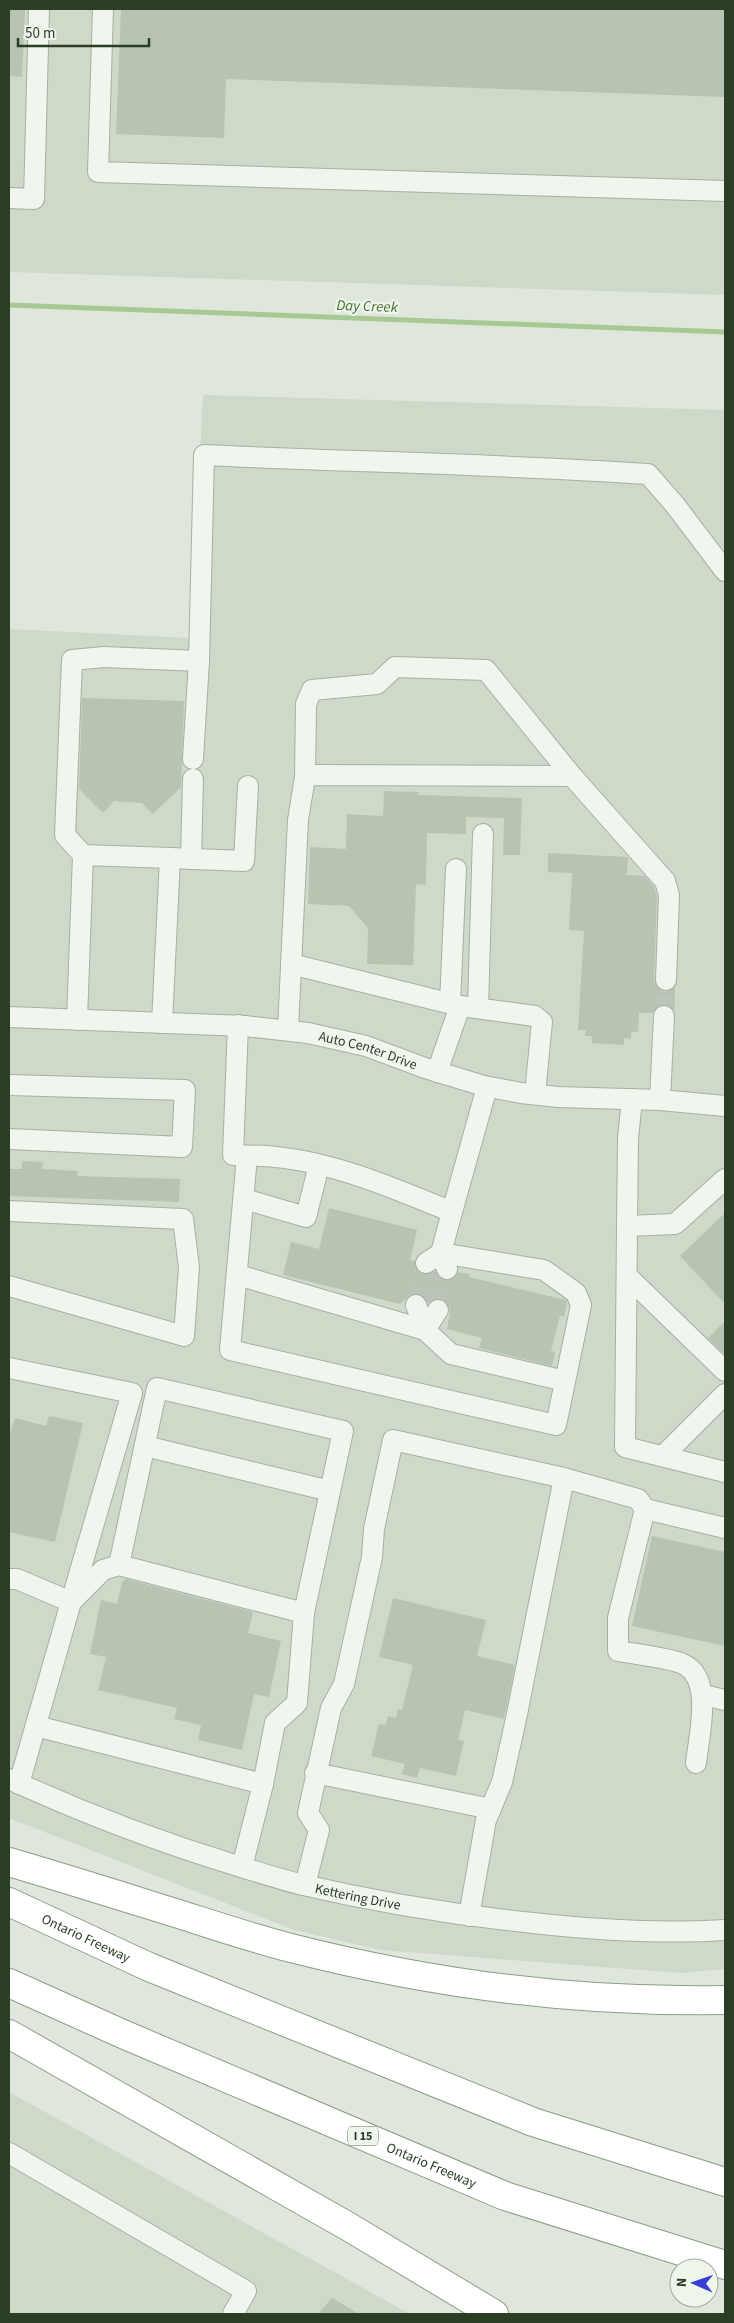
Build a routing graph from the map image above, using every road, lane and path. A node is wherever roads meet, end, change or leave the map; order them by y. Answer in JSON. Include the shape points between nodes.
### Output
{"nodes":[{"id":1,"x":39,"y":9,"type":"edge"},
{"id":2,"x":103,"y":9,"type":"edge"},
{"id":3,"x":725,"y":191,"type":"edge"},
{"id":4,"x":9,"y":198,"type":"edge"},
{"id":5,"x":725,"y":571,"type":"edge"},
{"id":6,"x":199,"y":661,"type":"junction"},
{"id":7,"x":193,"y":759,"type":"dead end"},
{"id":8,"x":572,"y":776,"type":"junction"},
{"id":9,"x":305,"y":777,"type":"junction"},
{"id":10,"x":193,"y":779,"type":"dead end"},
{"id":11,"x":248,"y":786,"type":"dead end"},
{"id":12,"x":483,"y":834,"type":"dead end"},
{"id":13,"x":82,"y":855,"type":"junction"},
{"id":14,"x":170,"y":858,"type":"junction"},
{"id":15,"x":191,"y":859,"type":"junction"},
{"id":16,"x":456,"y":869,"type":"dead end"},
{"id":17,"x":291,"y":964,"type":"junction"},
{"id":18,"x":666,"y":980,"type":"tunnel mouth"},
{"id":19,"x":463,"y":1006,"type":"junction"},
{"id":20,"x":664,"y":1016,"type":"tunnel mouth"},
{"id":21,"x":9,"y":1017,"type":"edge"},
{"id":22,"x":77,"y":1020,"type":"junction"},
{"id":23,"x":162,"y":1022,"type":"junction"},
{"id":24,"x":238,"y":1025,"type":"junction"},
{"id":25,"x":288,"y":1030,"type":"junction"},
{"id":26,"x":437,"y":1072,"type":"junction"},
{"id":27,"x":9,"y":1085,"type":"edge"},
{"id":28,"x":487,"y":1087,"type":"junction"},
{"id":29,"x":535,"y":1094,"type":"junction"},
{"id":30,"x":632,"y":1099,"type":"junction"},
{"id":31,"x":660,"y":1100,"type":"junction"},
{"id":32,"x":725,"y":1106,"type":"edge"},
{"id":33,"x":9,"y":1139,"type":"edge"},
{"id":34,"x":247,"y":1156,"type":"junction"},
{"id":35,"x":319,"y":1165,"type":"junction"},
{"id":36,"x":725,"y":1179,"type":"edge"},
{"id":37,"x":244,"y":1199,"type":"junction"},
{"id":38,"x":9,"y":1211,"type":"edge"},
{"id":39,"x":452,"y":1212,"type":"junction"},
{"id":40,"x":627,"y":1226,"type":"junction"},
{"id":41,"x":238,"y":1275,"type":"junction"},
{"id":42,"x":627,"y":1276,"type":"junction"},
{"id":43,"x":9,"y":1286,"type":"edge"},
{"id":44,"x":416,"y":1305,"type":"tunnel mouth"},
{"id":45,"x":438,"y":1310,"type":"tunnel mouth"},
{"id":46,"x":425,"y":1330,"type":"junction"},
{"id":47,"x":9,"y":1368,"type":"edge"},
{"id":48,"x":725,"y":1371,"type":"edge"},
{"id":49,"x":565,"y":1382,"type":"junction"},
{"id":50,"x":725,"y":1394,"type":"edge"},
{"id":51,"x":145,"y":1446,"type":"junction"},
{"id":52,"x":663,"y":1456,"type":"junction"},
{"id":53,"x":725,"y":1472,"type":"edge"},
{"id":54,"x":564,"y":1478,"type":"junction"},
{"id":55,"x":330,"y":1490,"type":"junction"},
{"id":56,"x":645,"y":1509,"type":"junction"},
{"id":57,"x":725,"y":1528,"type":"edge"},
{"id":58,"x":119,"y":1565,"type":"junction"},
{"id":59,"x":9,"y":1580,"type":"edge"},
{"id":60,"x":71,"y":1602,"type":"junction"},
{"id":61,"x":304,"y":1613,"type":"junction"},
{"id":62,"x":703,"y":1695,"type":"junction"},
{"id":63,"x":725,"y":1700,"type":"edge"},
{"id":64,"x":36,"y":1726,"type":"junction"},
{"id":65,"x":696,"y":1763,"type":"dead end"},
{"id":66,"x":316,"y":1773,"type":"junction"},
{"id":67,"x":14,"y":1782,"type":"edge"},
{"id":68,"x":263,"y":1784,"type":"junction"},
{"id":69,"x":491,"y":1808,"type":"junction"},
{"id":70,"x":9,"y":1862,"type":"edge"},
{"id":71,"x":242,"y":1867,"type":"junction"},
{"id":72,"x":305,"y":1885,"type":"junction"},
{"id":73,"x":9,"y":1902,"type":"edge"},
{"id":74,"x":469,"y":1916,"type":"junction"},
{"id":75,"x":725,"y":1930,"type":"edge"},
{"id":76,"x":9,"y":1983,"type":"edge"},
{"id":77,"x":725,"y":2000,"type":"edge"},
{"id":78,"x":9,"y":2034,"type":"edge"},
{"id":79,"x":9,"y":2153,"type":"edge"},
{"id":80,"x":725,"y":2182,"type":"edge"},
{"id":81,"x":725,"y":2265,"type":"edge"},
{"id":82,"x":233,"y":2314,"type":"edge"},
{"id":83,"x":494,"y":2314,"type":"edge"}],
"edges":[{"from":1,"to":4,"type":"street","via":[[34,199]]},
{"from":2,"to":3,"type":"street","via":[[98,172]]},
{"from":5,"to":6,"type":"street","via":[[648,474],[511,465],[204,455]]},
{"from":6,"to":7,"type":"street"},
{"from":6,"to":13,"type":"street","via":[[104,657],[72,660],[66,835]]},
{"from":8,"to":9,"type":"street"},
{"from":8,"to":9,"type":"street","via":[[486,670],[395,667],[377,684],[312,690],[306,704]]},
{"from":8,"to":18,"type":"street","via":[[665,881],[669,895]]},
{"from":9,"to":17,"type":"street","via":[[298,820]]},
{"from":10,"to":15,"type":"street"},
{"from":11,"to":15,"type":"street","via":[[244,861]]},
{"from":12,"to":19,"type":"street"},
{"from":13,"to":14,"type":"street"},
{"from":13,"to":22,"type":"street"},
{"from":14,"to":15,"type":"street"},
{"from":14,"to":23,"type":"street"},
{"from":16,"to":19,"type":"street"},
{"from":17,"to":19,"type":"street"},
{"from":17,"to":25,"type":"street"},
{"from":19,"to":26,"type":"street"},
{"from":19,"to":29,"type":"street","via":[[535,1016],[542,1022]]},
{"from":20,"to":31,"type":"street"},
{"from":21,"to":22,"type":"street","name":"Auto Center Drive"},
{"from":22,"to":23,"type":"street","name":"Auto Center Drive"},
{"from":23,"to":24,"type":"street","name":"Auto Center Drive"},
{"from":24,"to":25,"type":"street","name":"Auto Center Drive"},
{"from":24,"to":34,"type":"street","via":[[233,1155]]},
{"from":25,"to":26,"type":"street","name":"Auto Center Drive","via":[[366,1046]]},
{"from":26,"to":28,"type":"street","name":"Auto Center Drive"},
{"from":27,"to":33,"type":"street","via":[[185,1090],[182,1147]]},
{"from":28,"to":29,"type":"street","name":"Auto Center Drive"},
{"from":28,"to":39,"type":"street"},
{"from":29,"to":30,"type":"street","name":"Auto Center Drive"},
{"from":30,"to":31,"type":"street","name":"Auto Center Drive"},
{"from":30,"to":40,"type":"street"},
{"from":31,"to":32,"type":"street","name":"Auto Center Drive"},
{"from":34,"to":35,"type":"street","via":[[276,1157]]},
{"from":34,"to":37,"type":"street"},
{"from":35,"to":37,"type":"street","via":[[306,1217]]},
{"from":35,"to":39,"type":"street"},
{"from":36,"to":40,"type":"street","via":[[675,1224]]},
{"from":37,"to":41,"type":"street"},
{"from":38,"to":43,"type":"street","via":[[183,1219],[189,1267],[184,1336]]},
{"from":39,"to":49,"type":"street","via":[[438,1262],[544,1270],[576,1293],[581,1305]]},
{"from":40,"to":42,"type":"street"},
{"from":41,"to":46,"type":"street"},
{"from":41,"to":49,"type":"street","via":[[230,1350],[556,1426]]},
{"from":42,"to":48,"type":"street"},
{"from":42,"to":52,"type":"street","via":[[625,1447]]},
{"from":44,"to":46,"type":"street"},
{"from":45,"to":46,"type":"street"},
{"from":46,"to":49,"type":"street","via":[[451,1354]]},
{"from":47,"to":60,"type":"street","via":[[132,1392]]},
{"from":50,"to":52,"type":"street"},
{"from":51,"to":55,"type":"street"},
{"from":51,"to":55,"type":"street","via":[[157,1388],[343,1431]]},
{"from":51,"to":58,"type":"street"},
{"from":52,"to":53,"type":"street"},
{"from":54,"to":56,"type":"street","via":[[638,1499]]},
{"from":54,"to":66,"type":"street","via":[[394,1440],[344,1684],[330,1708]]},
{"from":54,"to":69,"type":"street","via":[[502,1782]]},
{"from":55,"to":61,"type":"street"},
{"from":56,"to":57,"type":"street"},
{"from":56,"to":62,"type":"street","via":[[618,1618],[618,1651],[683,1664],[697,1675]]},
{"from":58,"to":60,"type":"street","via":[[103,1570]]},
{"from":58,"to":61,"type":"street"},
{"from":59,"to":60,"type":"street","via":[[17,1580]]},
{"from":60,"to":64,"type":"street"},
{"from":61,"to":68,"type":"street","via":[[297,1703],[275,1723]]},
{"from":62,"to":63,"type":"street"},
{"from":62,"to":65,"type":"street"},
{"from":64,"to":67,"type":"street"},
{"from":64,"to":68,"type":"street"},
{"from":66,"to":69,"type":"street"},
{"from":66,"to":72,"type":"street","via":[[308,1813],[319,1830]]},
{"from":67,"to":71,"type":"street","name":"Kettering Drive","via":[[71,1807]]},
{"from":68,"to":71,"type":"street"},
{"from":69,"to":74,"type":"street","via":[[486,1820]]},
{"from":70,"to":77,"type":"highway","via":[[221,1928],[365,1966],[441,1980],[569,1994],[663,2001]]},
{"from":71,"to":72,"type":"street","name":"Kettering Drive"},
{"from":72,"to":74,"type":"street","name":"Kettering Drive"},
{"from":73,"to":80,"type":"highway","name":"Ontario Freeway","via":[[148,1967],[533,2122]]},
{"from":74,"to":75,"type":"street","name":"Kettering Drive","via":[[574,1928]]},
{"from":76,"to":81,"type":"highway","name":"Ontario Freeway","number":"I 15","via":[[505,2196]]},
{"from":78,"to":83,"type":"highway","via":[[349,2227]]},
{"from":79,"to":82,"type":"street","via":[[246,2291]]}]}
